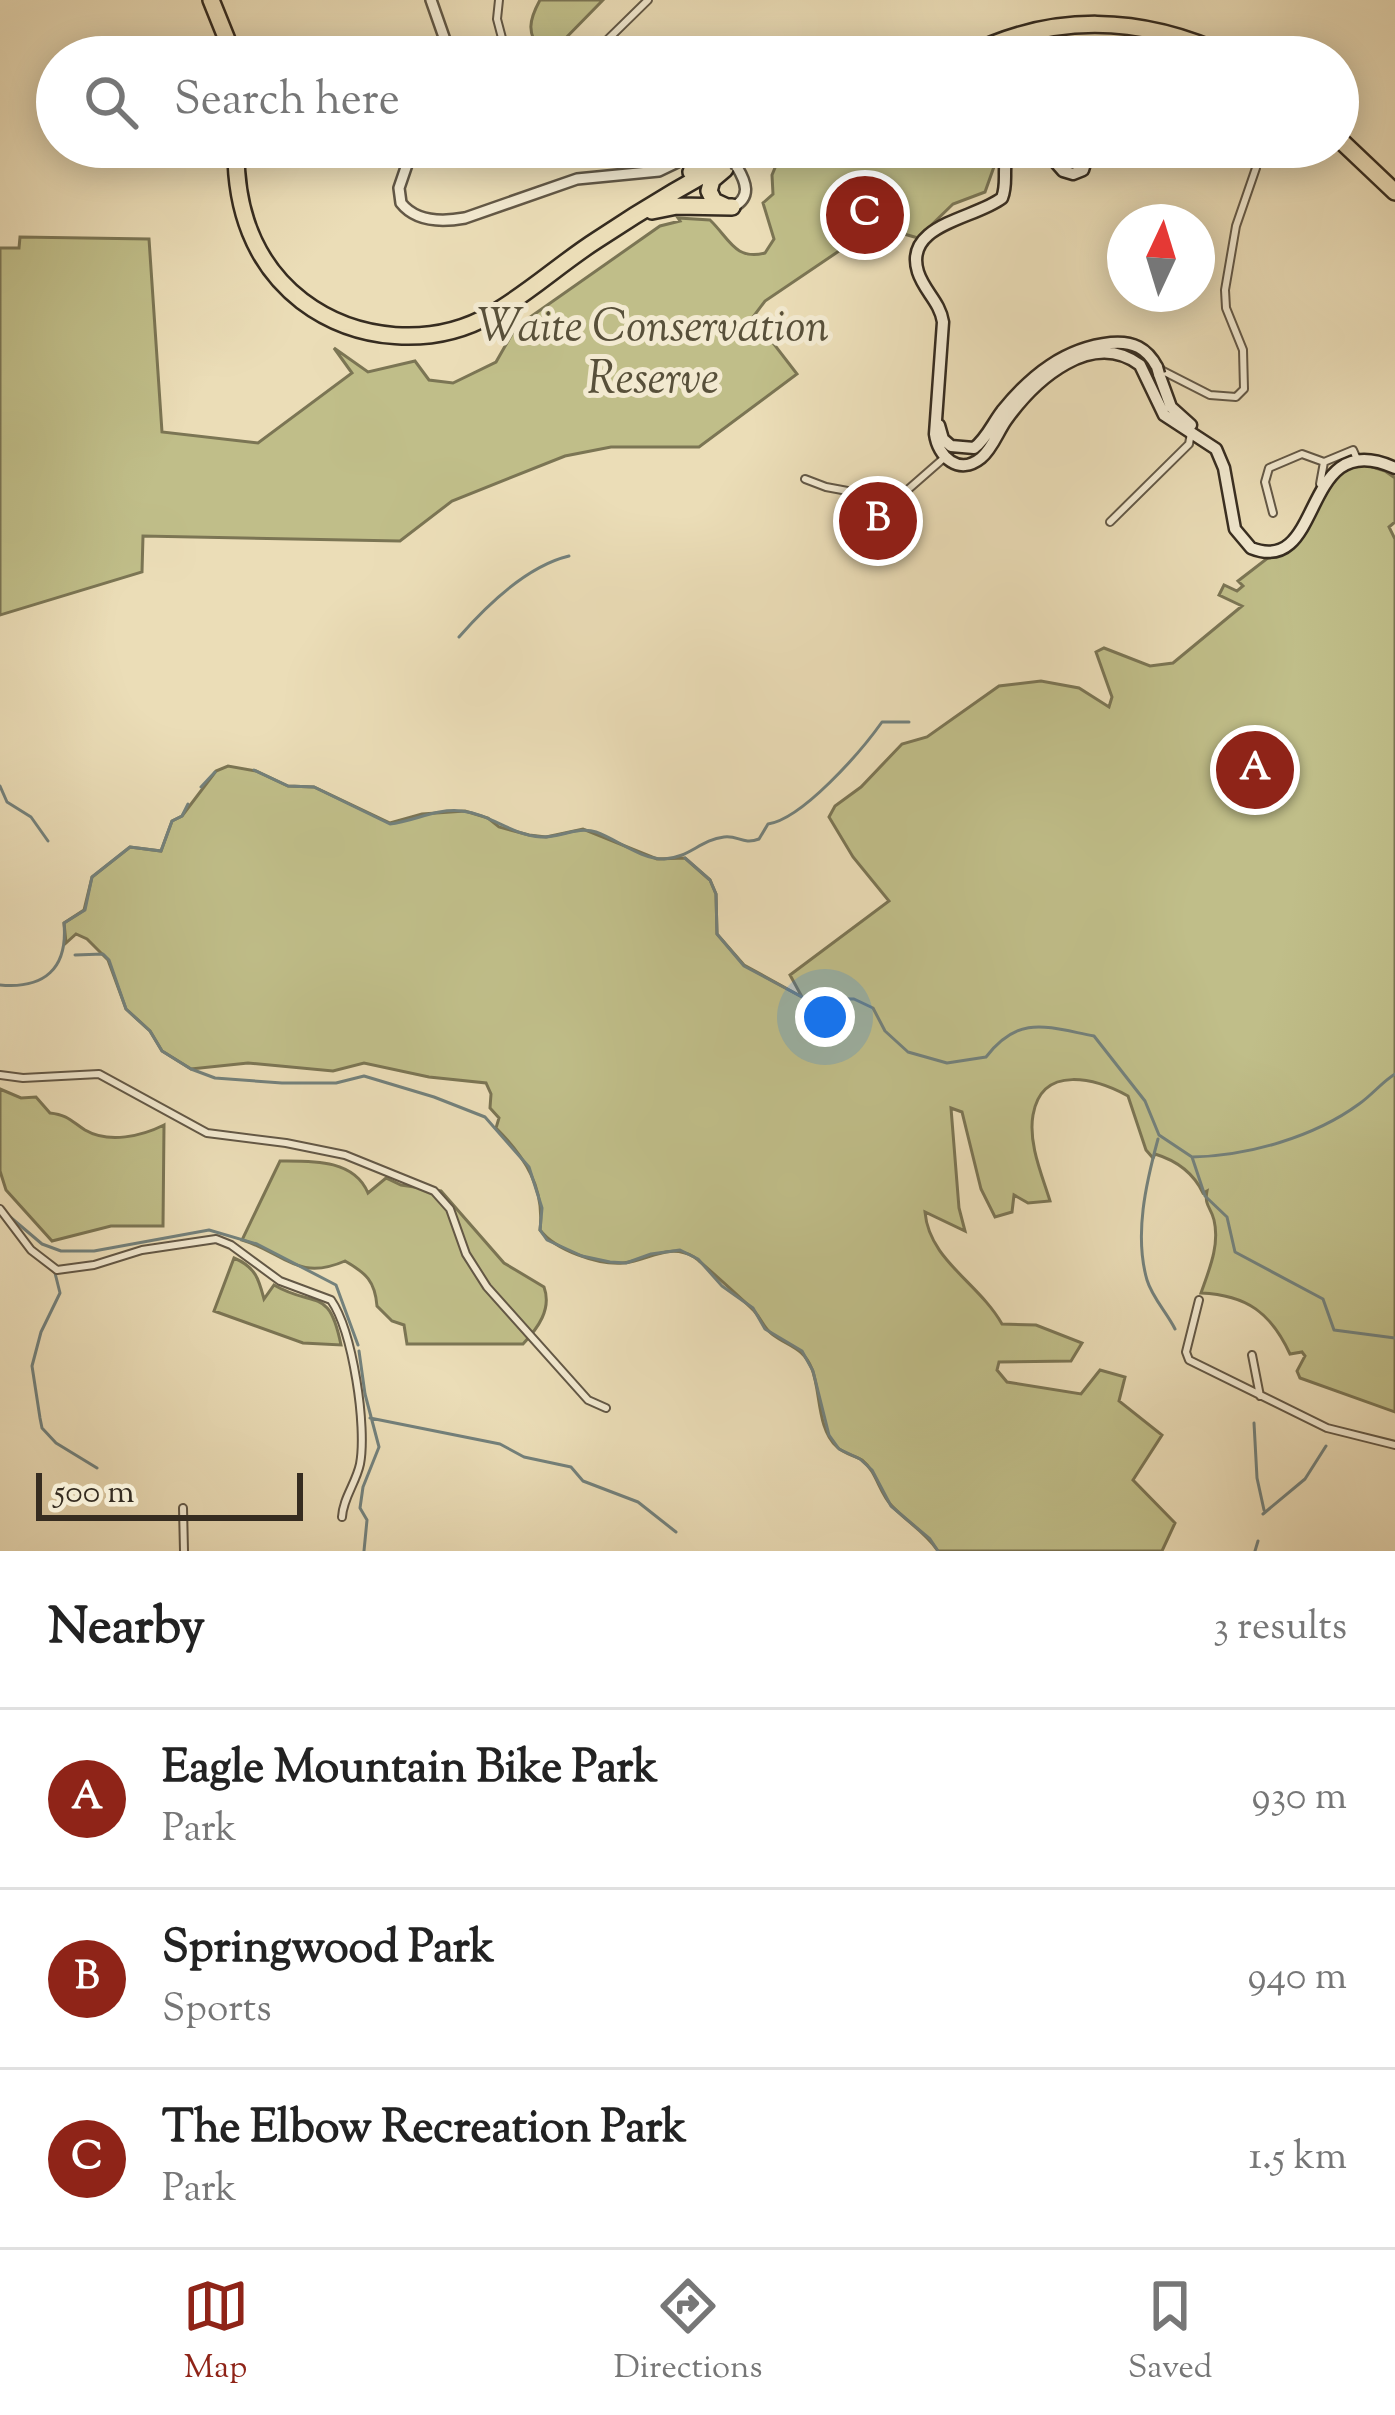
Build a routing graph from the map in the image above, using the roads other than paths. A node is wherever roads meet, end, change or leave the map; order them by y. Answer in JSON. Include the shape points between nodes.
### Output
{"nodes":[{"id":1,"x":207,"y":0,"type":"edge"},
{"id":2,"x":431,"y":0,"type":"edge"},
{"id":3,"x":499,"y":0,"type":"edge"},
{"id":4,"x":648,"y":0,"type":"edge"},
{"id":5,"x":1124,"y":30,"type":"junction"},
{"id":6,"x":222,"y":36,"type":"edge"},
{"id":7,"x":444,"y":36,"type":"edge"},
{"id":8,"x":501,"y":36,"type":"edge"},
{"id":9,"x":611,"y":36,"type":"edge"},
{"id":10,"x":1017,"y":36,"type":"edge"},
{"id":11,"x":1025,"y":36,"type":"edge"},
{"id":12,"x":1041,"y":36,"type":"edge"},
{"id":13,"x":1142,"y":36,"type":"edge"},
{"id":14,"x":1152,"y":36,"type":"edge"},
{"id":15,"x":1180,"y":36,"type":"edge"},
{"id":16,"x":1201,"y":36,"type":"edge"},
{"id":17,"x":1359,"y":149,"type":"edge"},
{"id":18,"x":1359,"y":158,"type":"edge"},
{"id":19,"x":241,"y":168,"type":"edge"},
{"id":20,"x":244,"y":168,"type":"edge"},
{"id":21,"x":408,"y":168,"type":"edge"},
{"id":22,"x":664,"y":168,"type":"edge"},
{"id":23,"x":698,"y":168,"type":"edge"},
{"id":24,"x":702,"y":168,"type":"edge"},
{"id":25,"x":720,"y":168,"type":"edge"},
{"id":26,"x":727,"y":168,"type":"edge"},
{"id":27,"x":737,"y":168,"type":"edge"},
{"id":28,"x":1005,"y":168,"type":"edge"},
{"id":29,"x":1256,"y":168,"type":"edge"},
{"id":30,"x":684,"y":178,"type":"junction"},
{"id":31,"x":1395,"y":182,"type":"edge"},
{"id":32,"x":1395,"y":192,"type":"edge"},
{"id":33,"x":732,"y":207,"type":"junction"},
{"id":34,"x":582,"y":250,"type":"junction"},
{"id":35,"x":1157,"y":371,"type":"junction"},
{"id":36,"x":1192,"y":429,"type":"junction"},
{"id":37,"x":948,"y":449,"type":"junction"},
{"id":38,"x":1357,"y":457,"type":"junction"},
{"id":39,"x":1324,"y":462,"type":"junction"},
{"id":40,"x":1395,"y":465,"type":"edge"},
{"id":41,"x":805,"y":479,"type":"dead end"},
{"id":42,"x":1320,"y":484,"type":"junction"},
{"id":43,"x":1273,"y":513,"type":"dead end"},
{"id":44,"x":1110,"y":522,"type":"dead end"},
{"id":45,"x":0,"y":1075,"type":"edge"},
{"id":46,"x":0,"y":1209,"type":"edge"},
{"id":47,"x":1199,"y":1300,"type":"dead end"},
{"id":48,"x":1252,"y":1355,"type":"dead end"},
{"id":49,"x":1260,"y":1396,"type":"junction"},
{"id":50,"x":606,"y":1408,"type":"dead end"},
{"id":51,"x":1395,"y":1445,"type":"edge"},
{"id":52,"x":183,"y":1508,"type":"dead end"},
{"id":53,"x":342,"y":1517,"type":"dead end"},
{"id":54,"x":184,"y":1551,"type":"edge"}],
"edges":[{"from":1,"to":6,"type":"highway"},
{"from":2,"to":7,"type":"street"},
{"from":3,"to":8,"type":"street"},
{"from":4,"to":9,"type":"street"},
{"from":5,"to":12,"type":"highway"},
{"from":5,"to":13,"type":"highway"},
{"from":5,"to":14,"type":"highway"},
{"from":10,"to":16,"type":"highway","via":[[1048,21],[1117,14]]},
{"from":11,"to":15,"type":"highway","via":[[1103,22]]},
{"from":17,"to":31,"type":"highway"},
{"from":18,"to":32,"type":"highway"},
{"from":19,"to":34,"type":"highway","via":[[243,215],[268,266],[309,306],[360,330],[416,336],[472,324]]},
{"from":20,"to":30,"type":"highway","via":[[253,215],[279,266],[338,312],[392,327],[430,326],[484,308]]},
{"from":21,"to":22,"type":"street","via":[[401,203],[414,214],[459,220],[577,179]]},
{"from":23,"to":30,"type":"highway"},
{"from":24,"to":30,"type":"highway"},
{"from":25,"to":34,"type":"highway"},
{"from":26,"to":33,"type":"highway","via":[[710,184],[714,201]]},
{"from":27,"to":33,"type":"street","bridge":true,"via":[[746,190]]},
{"from":28,"to":37,"type":"main road","via":[[1002,198],[935,230],[917,252],[920,278],[944,322],[935,438]]},
{"from":29,"to":35,"type":"street","via":[[1225,290],[1243,350],[1243,392],[1217,397]]},
{"from":33,"to":34,"type":"highway","via":[[662,208]]},
{"from":35,"to":36,"type":"main road","via":[[1171,407]]},
{"from":35,"to":37,"type":"main road","via":[[1144,349],[1126,343],[1065,355],[1007,405],[977,446]]},
{"from":36,"to":37,"type":"main road","via":[[1164,415],[1140,365],[1108,352],[1050,374],[976,461],[960,464]]},
{"from":36,"to":38,"type":"main road","via":[[1221,458],[1239,538],[1262,553],[1292,543],[1333,473]]},
{"from":36,"to":42,"type":"main road","via":[[1221,450],[1238,522],[1253,545],[1273,549],[1288,541]]},
{"from":36,"to":44,"type":"street","via":[[1189,444]]},
{"from":37,"to":41,"type":"street","via":[[896,500]]},
{"from":38,"to":39,"type":"street","via":[[1349,450]]},
{"from":38,"to":40,"type":"main road"},
{"from":38,"to":42,"type":"main road","via":[[1335,465]]},
{"from":39,"to":42,"type":"street"},
{"from":39,"to":43,"type":"street","via":[[1306,454],[1269,468]]},
{"from":45,"to":50,"type":"street","via":[[99,1074],[206,1133],[345,1155],[434,1191],[487,1287]]},
{"from":46,"to":53,"type":"street","via":[[57,1270],[216,1239],[280,1281],[331,1300],[348,1347],[362,1447]]},
{"from":47,"to":49,"type":"street","via":[[1189,1360]]},
{"from":48,"to":49,"type":"street"},
{"from":49,"to":51,"type":"street","via":[[1327,1428]]},
{"from":52,"to":54,"type":"street"}]}
